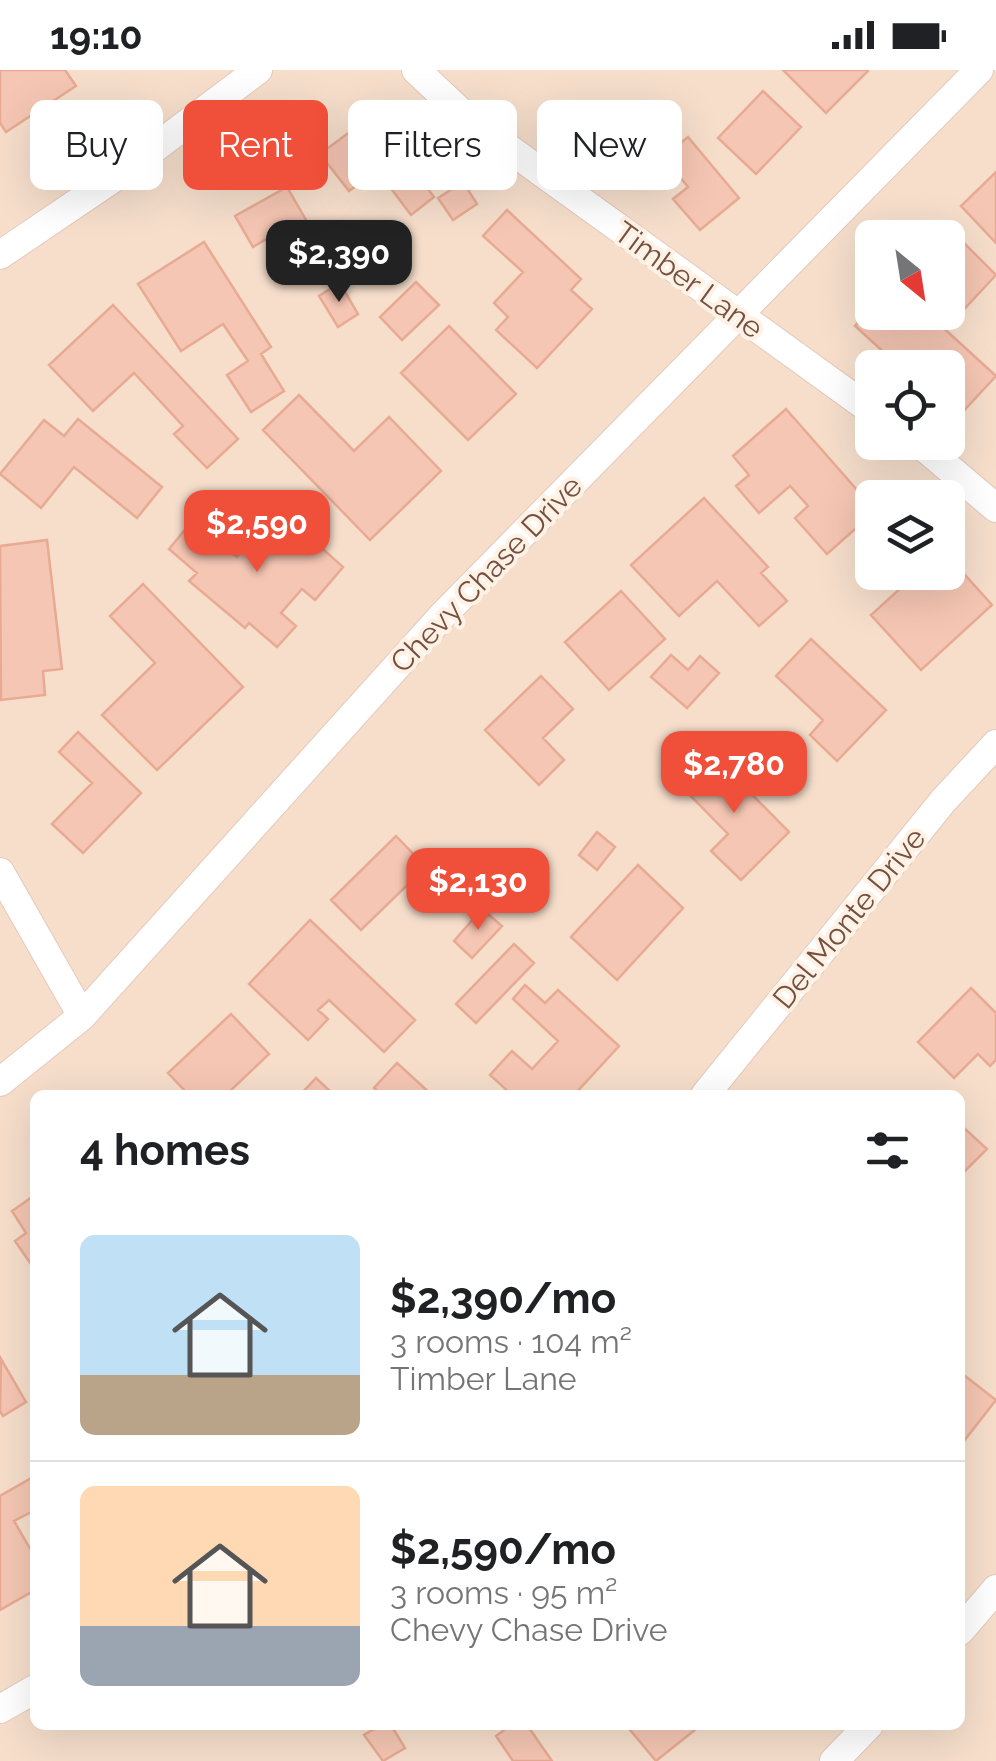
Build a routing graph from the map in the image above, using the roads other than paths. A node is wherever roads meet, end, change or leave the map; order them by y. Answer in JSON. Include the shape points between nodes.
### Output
{"nodes":[{"id":1,"x":258,"y":70,"type":"edge"},
{"id":2,"x":416,"y":70,"type":"edge"},
{"id":3,"x":979,"y":70,"type":"edge"},
{"id":4,"x":0,"y":255,"type":"edge"},
{"id":5,"x":736,"y":315,"type":"junction"},
{"id":6,"x":855,"y":399,"type":"edge"},
{"id":7,"x":939,"y":460,"type":"edge"},
{"id":8,"x":996,"y":508,"type":"edge"},
{"id":9,"x":996,"y":744,"type":"edge"},
{"id":10,"x":0,"y":872,"type":"edge"},
{"id":11,"x":82,"y":1016,"type":"junction"},
{"id":12,"x":0,"y":1082,"type":"edge"},
{"id":13,"x":710,"y":1090,"type":"edge"},
{"id":14,"x":996,"y":1589,"type":"edge"},
{"id":15,"x":965,"y":1625,"type":"edge"},
{"id":16,"x":30,"y":1691,"type":"edge"},
{"id":17,"x":0,"y":1710,"type":"edge"},
{"id":18,"x":864,"y":1730,"type":"edge"},
{"id":19,"x":834,"y":1761,"type":"edge"}],
"edges":[{"from":1,"to":4,"type":"street"},
{"from":2,"to":5,"type":"street","name":"Timber Lane","via":[[468,119]]},
{"from":3,"to":5,"type":"street","name":"Chevy Chase Drive"},
{"from":5,"to":6,"type":"street","name":"Timber Lane"},
{"from":5,"to":11,"type":"street","name":"Chevy Chase Drive","via":[[443,615]]},
{"from":7,"to":8,"type":"street"},
{"from":9,"to":13,"type":"street","name":"Del Monte Drive"},
{"from":10,"to":11,"type":"street"},
{"from":11,"to":12,"type":"street","name":"Chevy Chase Drive"},
{"from":14,"to":15,"type":"street"},
{"from":16,"to":17,"type":"street"},
{"from":18,"to":19,"type":"street"}]}
